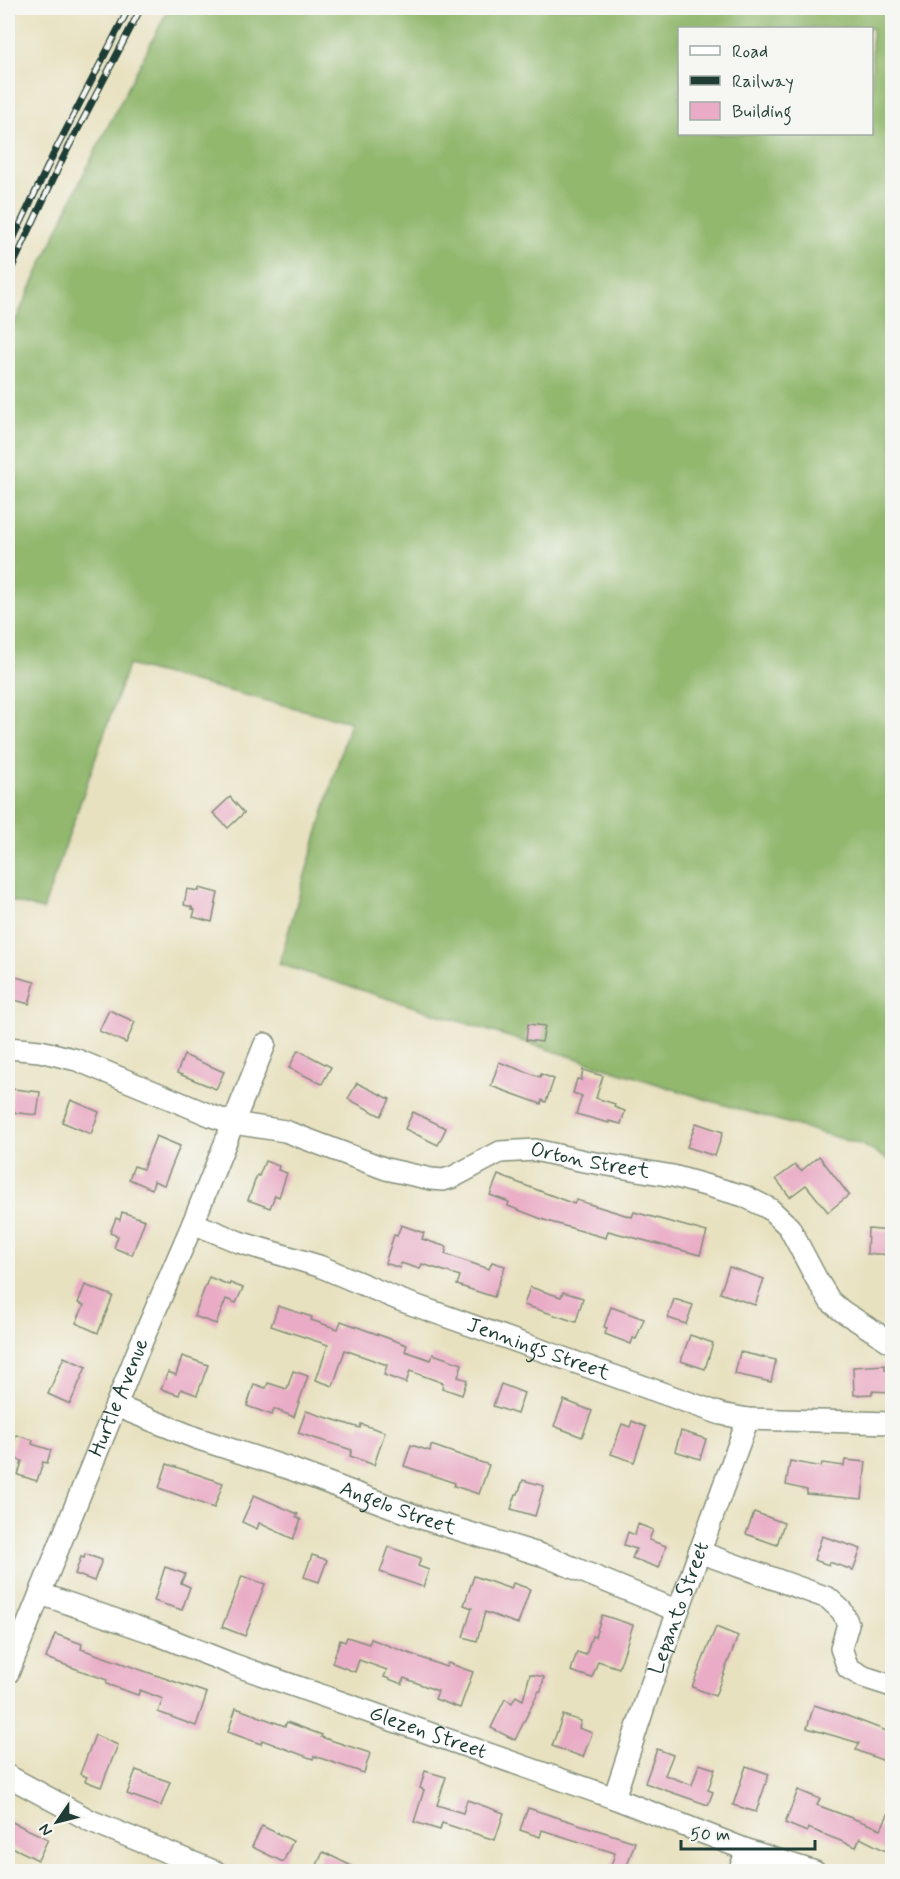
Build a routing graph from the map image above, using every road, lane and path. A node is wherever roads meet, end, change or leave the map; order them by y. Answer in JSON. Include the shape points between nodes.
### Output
{"nodes":[{"id":1,"x":265,"y":1044,"type":"dead end"},
{"id":2,"x":8,"y":1048,"type":"edge"},
{"id":3,"x":233,"y":1123,"type":"junction"},
{"id":4,"x":193,"y":1223,"type":"junction"},
{"id":5,"x":892,"y":1343,"type":"edge"},
{"id":6,"x":116,"y":1406,"type":"junction"},
{"id":7,"x":748,"y":1419,"type":"junction"},
{"id":8,"x":892,"y":1424,"type":"edge"},
{"id":9,"x":699,"y":1552,"type":"junction"},
{"id":10,"x":40,"y":1594,"type":"junction"},
{"id":11,"x":678,"y":1611,"type":"junction"},
{"id":12,"x":8,"y":1673,"type":"edge"},
{"id":13,"x":892,"y":1686,"type":"edge"},
{"id":14,"x":8,"y":1776,"type":"edge"},
{"id":15,"x":614,"y":1798,"type":"junction"},
{"id":16,"x":747,"y":1850,"type":"junction"},
{"id":17,"x":216,"y":1872,"type":"edge"},
{"id":18,"x":739,"y":1872,"type":"edge"},
{"id":19,"x":815,"y":1872,"type":"edge"}],
"edges":[{"from":1,"to":3,"type":"street","name":"Hurtle Avenue"},
{"from":2,"to":3,"type":"street","name":"Orton Street","via":[[77,1060]]},
{"from":3,"to":4,"type":"street","name":"Hurtle Avenue"},
{"from":3,"to":5,"type":"street","name":"Orton Street","via":[[285,1131],[386,1169],[431,1179],[453,1177],[500,1152],[535,1150],[673,1176],[744,1196],[770,1209],[789,1227],[830,1301]]},
{"from":4,"to":6,"type":"street","name":"Hurtle Avenue"},
{"from":4,"to":7,"type":"street","name":"Jennings Street","via":[[640,1386]]},
{"from":6,"to":10,"type":"street","name":"Hurtle Avenue"},
{"from":6,"to":11,"type":"street","name":"Angelo Street","via":[[427,1520],[545,1556]]},
{"from":7,"to":8,"type":"street","name":"Jennings Street"},
{"from":7,"to":9,"type":"street","name":"Lepanto Street"},
{"from":9,"to":11,"type":"street","name":"Lepanto Street"},
{"from":9,"to":13,"type":"street","via":[[828,1598],[848,1624],[841,1648],[848,1668]]},
{"from":10,"to":12,"type":"street","name":"Hurtle Avenue"},
{"from":10,"to":15,"type":"street","name":"Glezen Street"},
{"from":11,"to":15,"type":"street","name":"Lepanto Street"},
{"from":14,"to":17,"type":"street","via":[[100,1825]]},
{"from":15,"to":16,"type":"street","name":"Glezen Street"},
{"from":16,"to":18,"type":"street"},
{"from":16,"to":19,"type":"street","name":"Glezen Street"}]}
